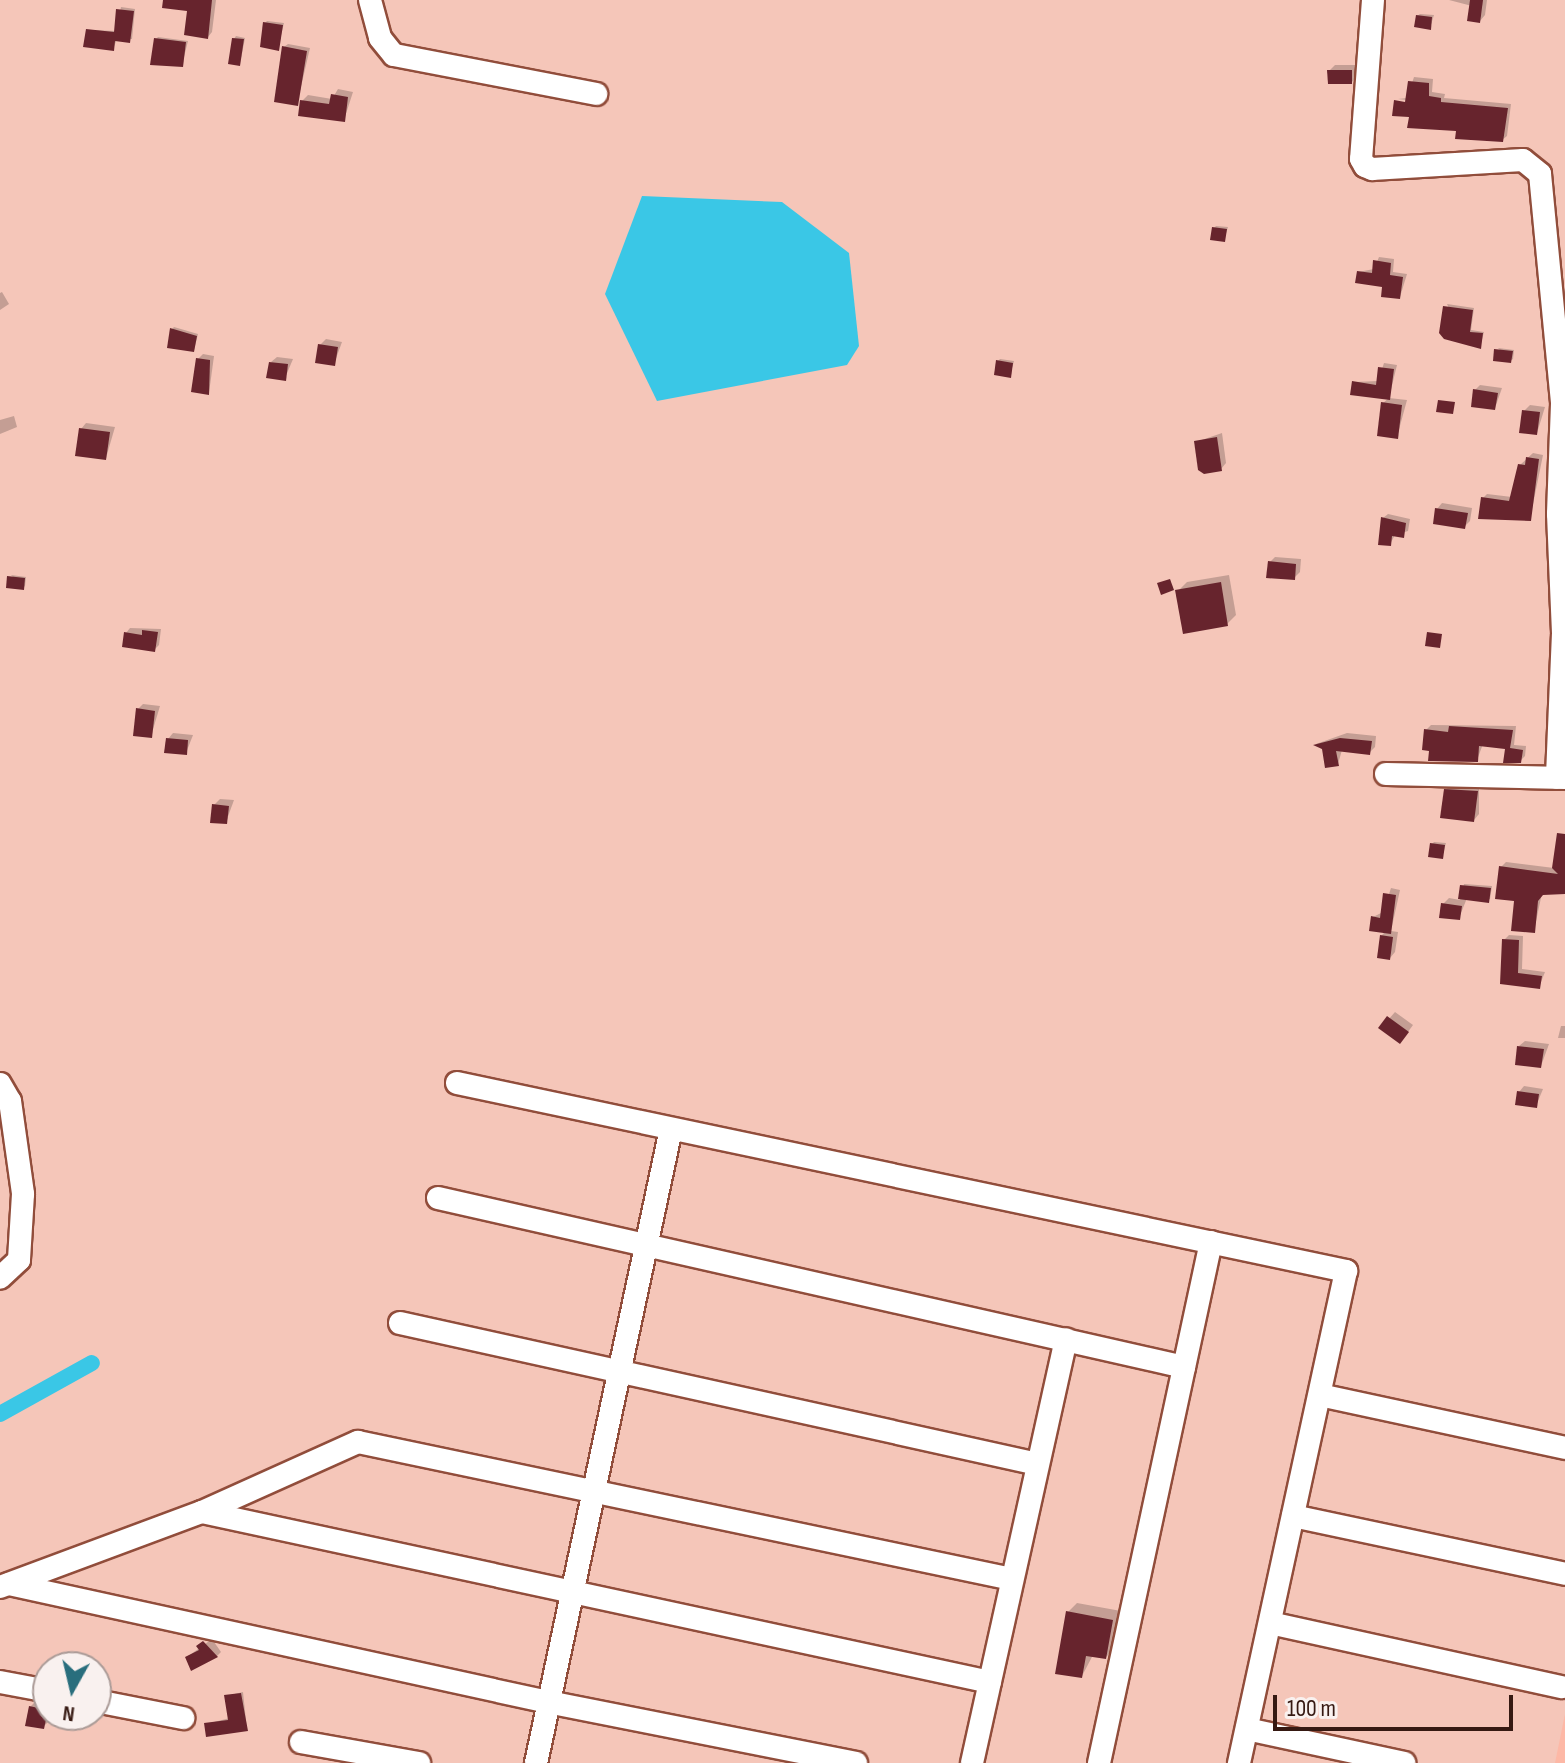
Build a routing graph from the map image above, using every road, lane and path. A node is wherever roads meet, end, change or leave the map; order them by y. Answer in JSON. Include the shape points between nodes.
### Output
{"nodes":[{"id":1,"x":370,"y":0,"type":"edge"},
{"id":2,"x":1373,"y":0,"type":"edge"},
{"id":3,"x":596,"y":94,"type":"dead end"},
{"id":4,"x":1386,"y":774,"type":"dead end"},
{"id":5,"x":1561,"y":778,"type":"edge"},
{"id":6,"x":457,"y":1083,"type":"dead end"},
{"id":7,"x":0,"y":1084,"type":"edge"},
{"id":8,"x":671,"y":1129,"type":"junction"},
{"id":9,"x":438,"y":1198,"type":"dead end"},
{"id":10,"x":1211,"y":1242,"type":"junction"},
{"id":11,"x":646,"y":1246,"type":"junction"},
{"id":12,"x":0,"y":1278,"type":"edge"},
{"id":13,"x":400,"y":1323,"type":"dead end"},
{"id":14,"x":1066,"y":1339,"type":"junction"},
{"id":15,"x":1184,"y":1367,"type":"junction"},
{"id":16,"x":620,"y":1369,"type":"junction"},
{"id":17,"x":1320,"y":1395,"type":"junction"},
{"id":18,"x":1565,"y":1448,"type":"edge"},
{"id":19,"x":1038,"y":1464,"type":"junction"},
{"id":20,"x":593,"y":1493,"type":"junction"},
{"id":21,"x":202,"y":1512,"type":"junction"},
{"id":22,"x":1293,"y":1516,"type":"junction"},
{"id":23,"x":1565,"y":1574,"type":"edge"},
{"id":24,"x":1012,"y":1579,"type":"junction"},
{"id":25,"x":4,"y":1585,"type":"edge"},
{"id":26,"x":572,"y":1594,"type":"junction"},
{"id":27,"x":1270,"y":1623,"type":"junction"},
{"id":28,"x":0,"y":1682,"type":"edge"},
{"id":29,"x":990,"y":1682,"type":"junction"},
{"id":30,"x":1562,"y":1687,"type":"dead end"},
{"id":31,"x":32,"y":1688,"type":"edge"},
{"id":32,"x":548,"y":1702,"type":"junction"},
{"id":33,"x":112,"y":1704,"type":"edge"},
{"id":34,"x":183,"y":1718,"type":"dead end"},
{"id":35,"x":1247,"y":1729,"type":"junction"},
{"id":36,"x":301,"y":1742,"type":"dead end"},
{"id":37,"x":419,"y":1763,"type":"edge"},
{"id":38,"x":536,"y":1763,"type":"edge"},
{"id":39,"x":856,"y":1763,"type":"edge"},
{"id":40,"x":972,"y":1763,"type":"edge"},
{"id":41,"x":1099,"y":1763,"type":"edge"},
{"id":42,"x":1239,"y":1763,"type":"edge"},
{"id":43,"x":1404,"y":1763,"type":"edge"}],
"edges":[{"from":1,"to":3,"type":"street","via":[[380,38],[394,55]]},
{"from":2,"to":5,"type":"street","via":[[1361,159],[1365,166],[1523,160],[1540,174],[1562,404]]},
{"from":4,"to":5,"type":"street"},
{"from":6,"to":8,"type":"street"},
{"from":7,"to":12,"type":"street","via":[[10,1101],[23,1194],[19,1260]]},
{"from":8,"to":10,"type":"street"},
{"from":8,"to":11,"type":"street"},
{"from":9,"to":11,"type":"street"},
{"from":10,"to":15,"type":"street"},
{"from":10,"to":17,"type":"street","via":[[1346,1271]]},
{"from":11,"to":14,"type":"street"},
{"from":11,"to":16,"type":"street"},
{"from":13,"to":16,"type":"street"},
{"from":14,"to":15,"type":"street"},
{"from":14,"to":19,"type":"street"},
{"from":15,"to":41,"type":"street"},
{"from":16,"to":19,"type":"street"},
{"from":16,"to":20,"type":"street"},
{"from":17,"to":18,"type":"street"},
{"from":17,"to":22,"type":"street"},
{"from":19,"to":24,"type":"street"},
{"from":20,"to":21,"type":"street","via":[[358,1442]]},
{"from":20,"to":24,"type":"street"},
{"from":20,"to":26,"type":"street"},
{"from":21,"to":25,"type":"street"},
{"from":21,"to":26,"type":"street"},
{"from":22,"to":23,"type":"street"},
{"from":22,"to":27,"type":"street"},
{"from":24,"to":29,"type":"street"},
{"from":25,"to":32,"type":"street"},
{"from":26,"to":29,"type":"street"},
{"from":26,"to":32,"type":"street"},
{"from":27,"to":30,"type":"street"},
{"from":27,"to":35,"type":"street"},
{"from":28,"to":31,"type":"street"},
{"from":29,"to":40,"type":"street"},
{"from":32,"to":38,"type":"street"},
{"from":32,"to":39,"type":"street"},
{"from":33,"to":34,"type":"street"},
{"from":35,"to":42,"type":"street"},
{"from":35,"to":43,"type":"street"},
{"from":36,"to":37,"type":"street"}]}
